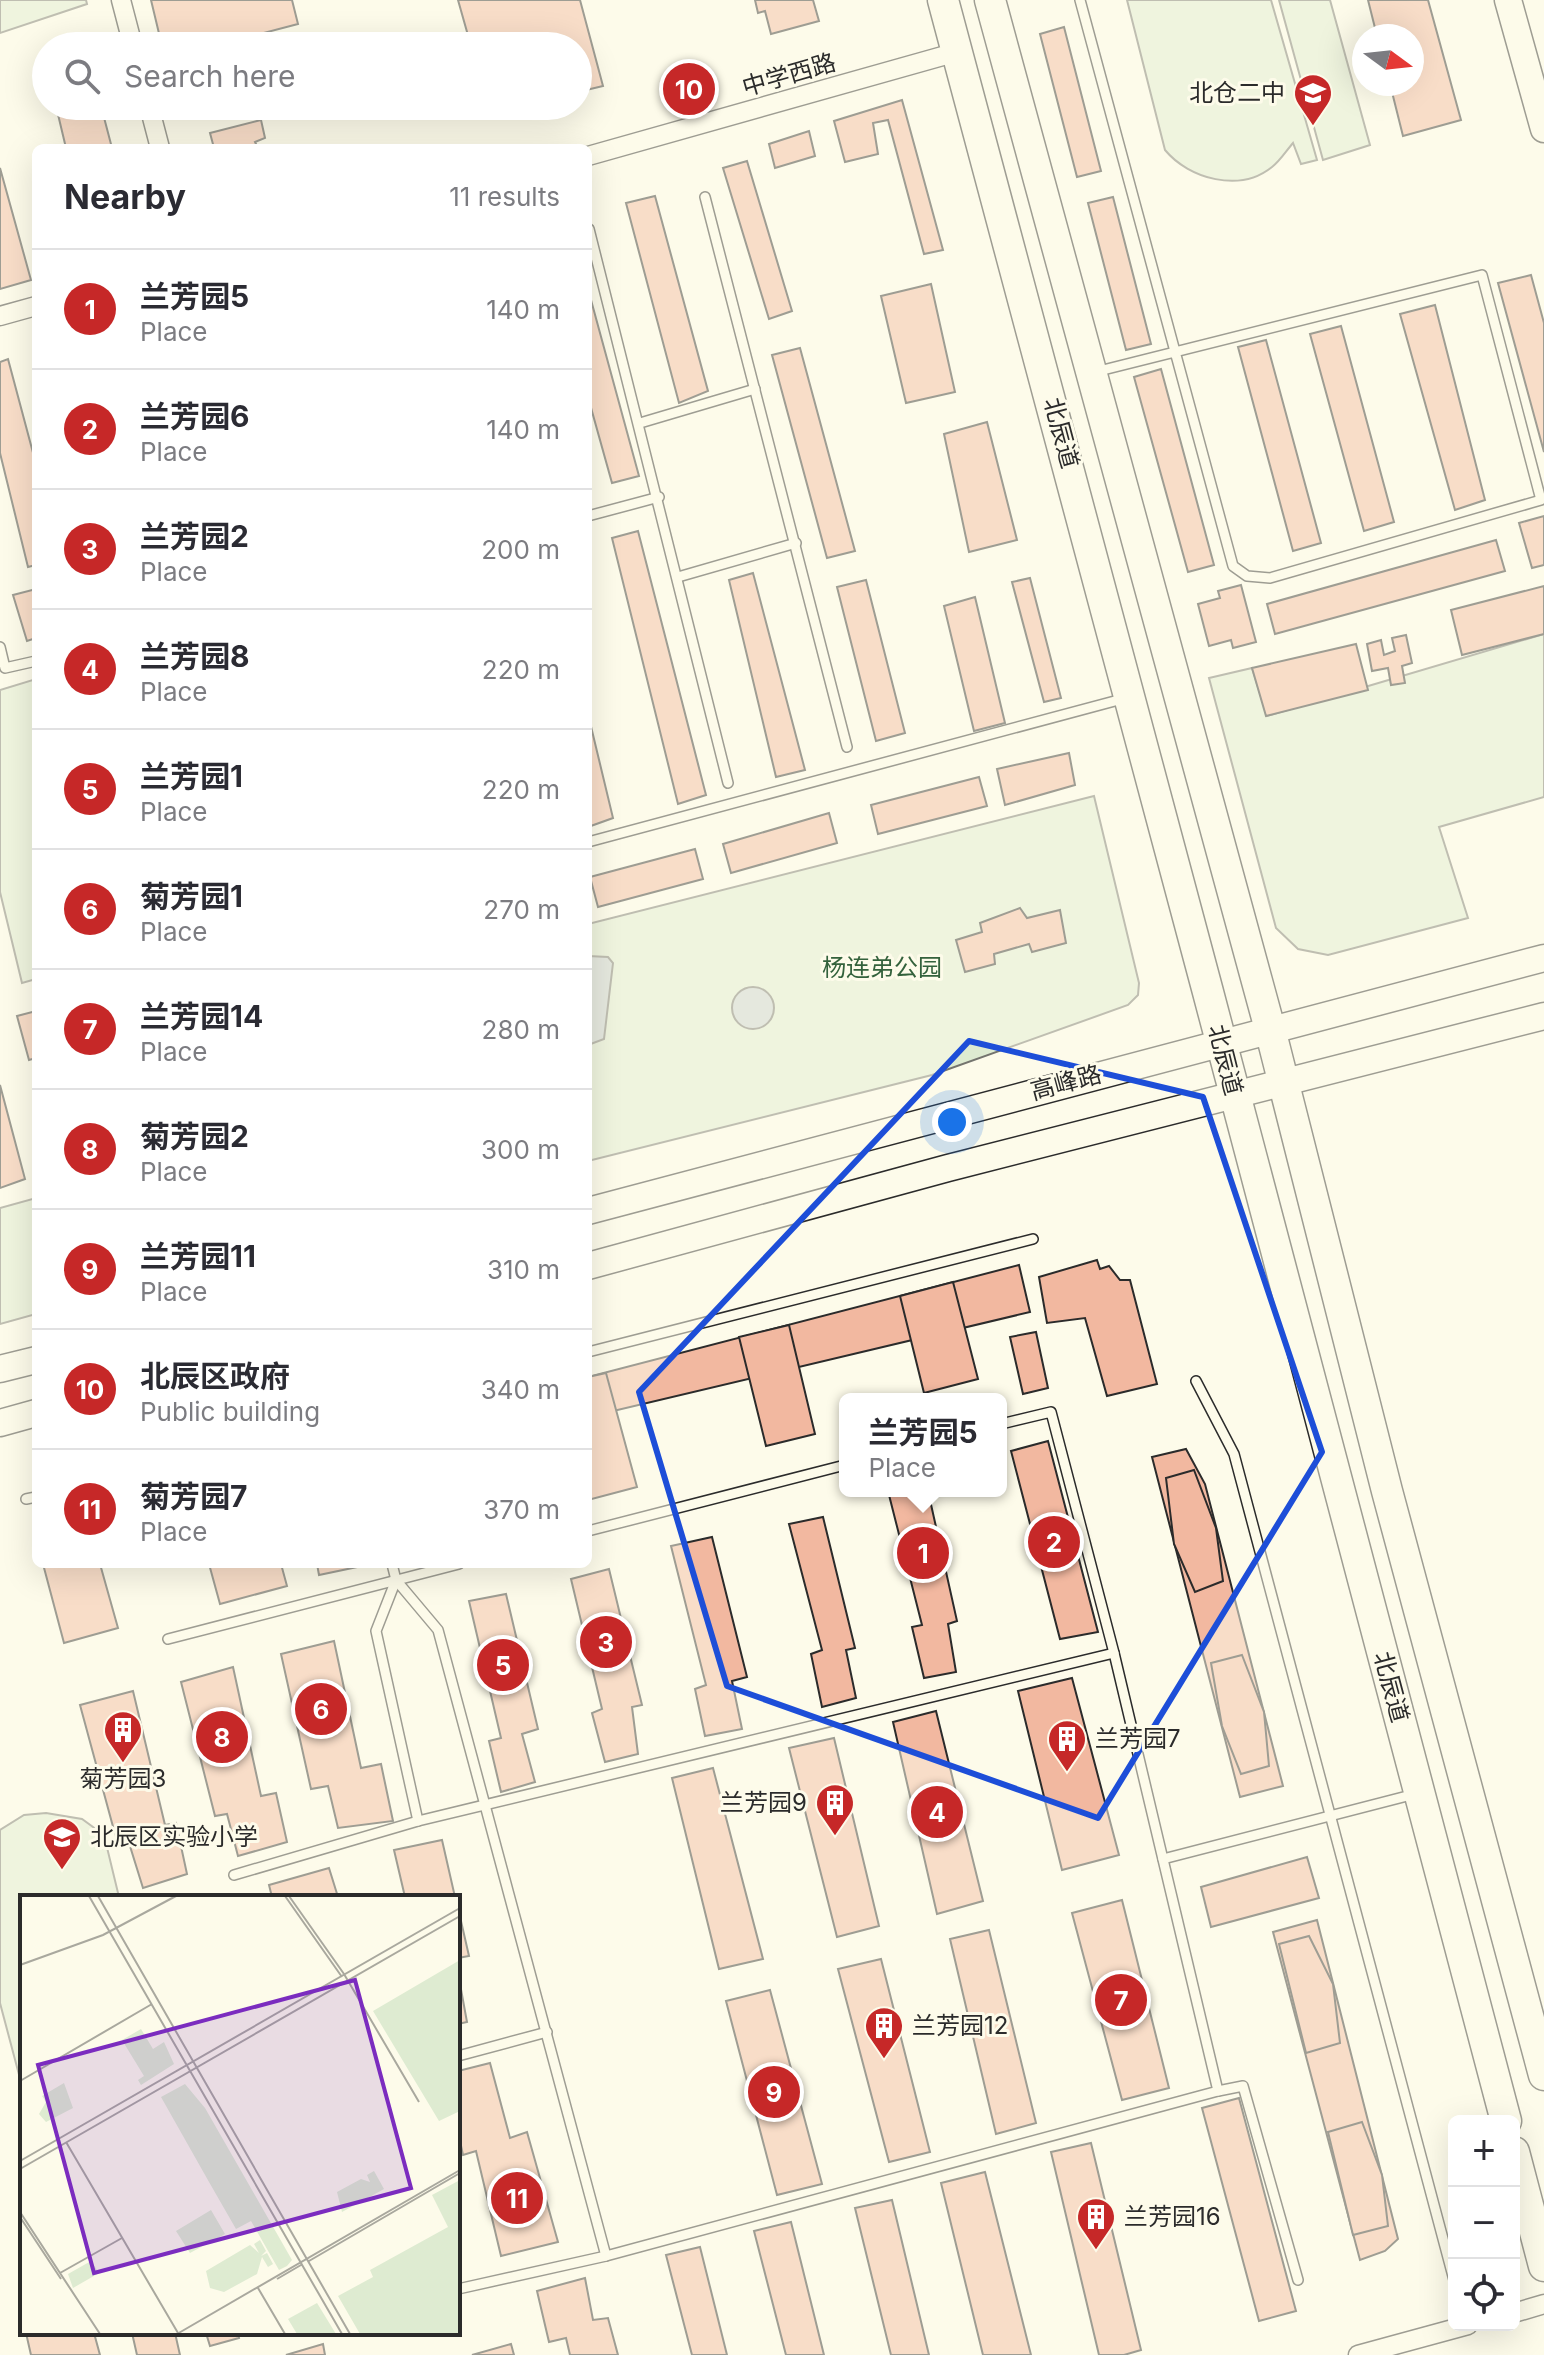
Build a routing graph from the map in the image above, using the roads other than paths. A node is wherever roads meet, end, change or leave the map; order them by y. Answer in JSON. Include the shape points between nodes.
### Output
{"nodes":[{"id":1,"x":121,"y":0,"type":"edge"},
{"id":2,"x":943,"y":0,"type":"edge"},
{"id":3,"x":990,"y":0,"type":"edge"},
{"id":4,"x":1080,"y":0,"type":"edge"},
{"id":5,"x":1508,"y":0,"type":"edge"},
{"id":6,"x":129,"y":32,"type":"edge"},
{"id":7,"x":957,"y":52,"type":"junction"},
{"id":8,"x":153,"y":120,"type":"edge"},
{"id":9,"x":1544,"y":129,"type":"edge"},
{"id":10,"x":159,"y":144,"type":"edge"},
{"id":11,"x":592,"y":155,"type":"edge"},
{"id":12,"x":705,"y":197,"type":"dead end"},
{"id":13,"x":592,"y":240,"type":"edge"},
{"id":14,"x":32,"y":307,"type":"edge"},
{"id":15,"x":0,"y":316,"type":"edge"},
{"id":16,"x":1176,"y":352,"type":"junction"},
{"id":17,"x":1092,"y":373,"type":"junction"},
{"id":18,"x":755,"y":389,"type":"junction"},
{"id":19,"x":640,"y":423,"type":"junction"},
{"id":20,"x":659,"y":497,"type":"junction"},
{"id":21,"x":592,"y":515,"type":"edge"},
{"id":22,"x":796,"y":543,"type":"junction"},
{"id":23,"x":678,"y":577,"type":"junction"},
{"id":24,"x":0,"y":647,"type":"edge"},
{"id":25,"x":32,"y":662,"type":"edge"},
{"id":26,"x":1129,"y":697,"type":"junction"},
{"id":27,"x":847,"y":747,"type":"dead end"},
{"id":28,"x":728,"y":783,"type":"dead end"},
{"id":29,"x":592,"y":841,"type":"edge"},
{"id":30,"x":1544,"y":958,"type":"edge"},
{"id":31,"x":1544,"y":1016,"type":"edge"},
{"id":32,"x":1270,"y":1029,"type":"junction"},
{"id":33,"x":1221,"y":1041,"type":"junction"},
{"id":34,"x":1284,"y":1082,"type":"junction"},
{"id":35,"x":1234,"y":1096,"type":"junction"},
{"id":36,"x":592,"y":1210,"type":"edge"},
{"id":37,"x":1033,"y":1239,"type":"dead end"},
{"id":38,"x":592,"y":1265,"type":"edge"},
{"id":39,"x":592,"y":1351,"type":"edge"},
{"id":40,"x":32,"y":1361,"type":"edge"},
{"id":41,"x":0,"y":1369,"type":"edge"},
{"id":42,"x":1196,"y":1381,"type":"dead end"},
{"id":43,"x":32,"y":1414,"type":"edge"},
{"id":44,"x":0,"y":1423,"type":"edge"},
{"id":45,"x":1007,"y":1423,"type":"edge"},
{"id":46,"x":839,"y":1467,"type":"edge"},
{"id":47,"x":592,"y":1530,"type":"edge"},
{"id":48,"x":393,"y":1568,"type":"edge"},
{"id":49,"x":443,"y":1568,"type":"edge"},
{"id":50,"x":396,"y":1580,"type":"junction"},
{"id":51,"x":168,"y":1639,"type":"dead end"},
{"id":52,"x":1114,"y":1653,"type":"junction"},
{"id":53,"x":1419,"y":1793,"type":"junction"},
{"id":54,"x":485,"y":1805,"type":"junction"},
{"id":55,"x":1331,"y":1815,"type":"junction"},
{"id":56,"x":418,"y":1821,"type":"junction"},
{"id":57,"x":1163,"y":1859,"type":"junction"},
{"id":58,"x":234,"y":1875,"type":"dead end"},
{"id":59,"x":547,"y":2032,"type":"junction"},
{"id":60,"x":460,"y":2055,"type":"edge"},
{"id":61,"x":1544,"y":2075,"type":"edge"},
{"id":62,"x":1218,"y":2091,"type":"junction"},
{"id":63,"x":1504,"y":2115,"type":"edge"},
{"id":64,"x":1520,"y":2175,"type":"edge"},
{"id":65,"x":606,"y":2256,"type":"junction"},
{"id":66,"x":1448,"y":2259,"type":"edge"},
{"id":67,"x":1544,"y":2266,"type":"edge"},
{"id":68,"x":1298,"y":2280,"type":"dead end"},
{"id":69,"x":460,"y":2289,"type":"edge"},
{"id":70,"x":1544,"y":2304,"type":"edge"},
{"id":71,"x":1520,"y":2311,"type":"edge"},
{"id":72,"x":1448,"y":2330,"type":"edge"},
{"id":73,"x":1358,"y":2355,"type":"edge"}],
"edges":[{"from":1,"to":6,"type":"street"},
{"from":2,"to":7,"type":"main road","name":"北辰道"},
{"from":3,"to":17,"type":"main road","name":"北辰道"},
{"from":4,"to":16,"type":"lane"},
{"from":5,"to":9,"type":"main road"},
{"from":7,"to":11,"type":"street","name":"中学西路"},
{"from":7,"to":26,"type":"main road","name":"北辰道"},
{"from":8,"to":10,"type":"street"},
{"from":12,"to":18,"type":"lane"},
{"from":13,"to":19,"type":"lane"},
{"from":14,"to":15,"type":"street"},
{"from":16,"to":16,"type":"lane","via":[[1482,275],[1541,500],[1270,578],[1247,576],[1233,566]]},
{"from":16,"to":17,"type":"lane"},
{"from":17,"to":32,"type":"main road","name":"北辰道"},
{"from":18,"to":19,"type":"lane"},
{"from":18,"to":22,"type":"lane"},
{"from":19,"to":20,"type":"lane"},
{"from":20,"to":21,"type":"lane"},
{"from":20,"to":23,"type":"lane"},
{"from":22,"to":23,"type":"lane"},
{"from":22,"to":27,"type":"lane"},
{"from":23,"to":28,"type":"lane"},
{"from":24,"to":25,"type":"lane","via":[[5,668]]},
{"from":26,"to":29,"type":"lane"},
{"from":26,"to":33,"type":"main road","name":"北辰道"},
{"from":30,"to":32,"type":"main road","name":"高峰路"},
{"from":31,"to":34,"type":"main road"},
{"from":32,"to":33,"type":"main road","name":"高峰路"},
{"from":32,"to":34,"type":"main road","name":"北辰道"},
{"from":33,"to":35,"type":"main road","name":"北辰道"},
{"from":33,"to":36,"type":"main road","name":"高峰路"},
{"from":34,"to":35,"type":"main road"},
{"from":34,"to":61,"type":"main road","name":"北辰道"},
{"from":35,"to":38,"type":"main road"},
{"from":35,"to":53,"type":"main road","name":"北辰道"},
{"from":37,"to":39,"type":"lane"},
{"from":40,"to":41,"type":"main road"},
{"from":42,"to":55,"type":"lane","via":[[1234,1454]]},
{"from":43,"to":44,"type":"main road"},
{"from":45,"to":52,"type":"lane","via":[[1051,1412]]},
{"from":46,"to":47,"type":"lane"},
{"from":48,"to":50,"type":"lane"},
{"from":49,"to":50,"type":"lane"},
{"from":50,"to":51,"type":"lane"},
{"from":50,"to":54,"type":"lane","via":[[438,1630]]},
{"from":50,"to":56,"type":"lane","via":[[376,1631]]},
{"from":52,"to":54,"type":"lane"},
{"from":52,"to":57,"type":"lane"},
{"from":53,"to":55,"type":"lane"},
{"from":53,"to":63,"type":"main road","name":"北辰道"},
{"from":54,"to":56,"type":"lane"},
{"from":54,"to":59,"type":"lane"},
{"from":55,"to":57,"type":"lane"},
{"from":55,"to":66,"type":"lane"},
{"from":56,"to":58,"type":"lane"},
{"from":57,"to":62,"type":"lane"},
{"from":59,"to":60,"type":"lane"},
{"from":59,"to":65,"type":"lane"},
{"from":62,"to":65,"type":"lane"},
{"from":62,"to":68,"type":"lane","via":[[1243,2086]]},
{"from":64,"to":67,"type":"main road"},
{"from":65,"to":69,"type":"lane"},
{"from":70,"to":71,"type":"street"},
{"from":72,"to":73,"type":"street"}]}
